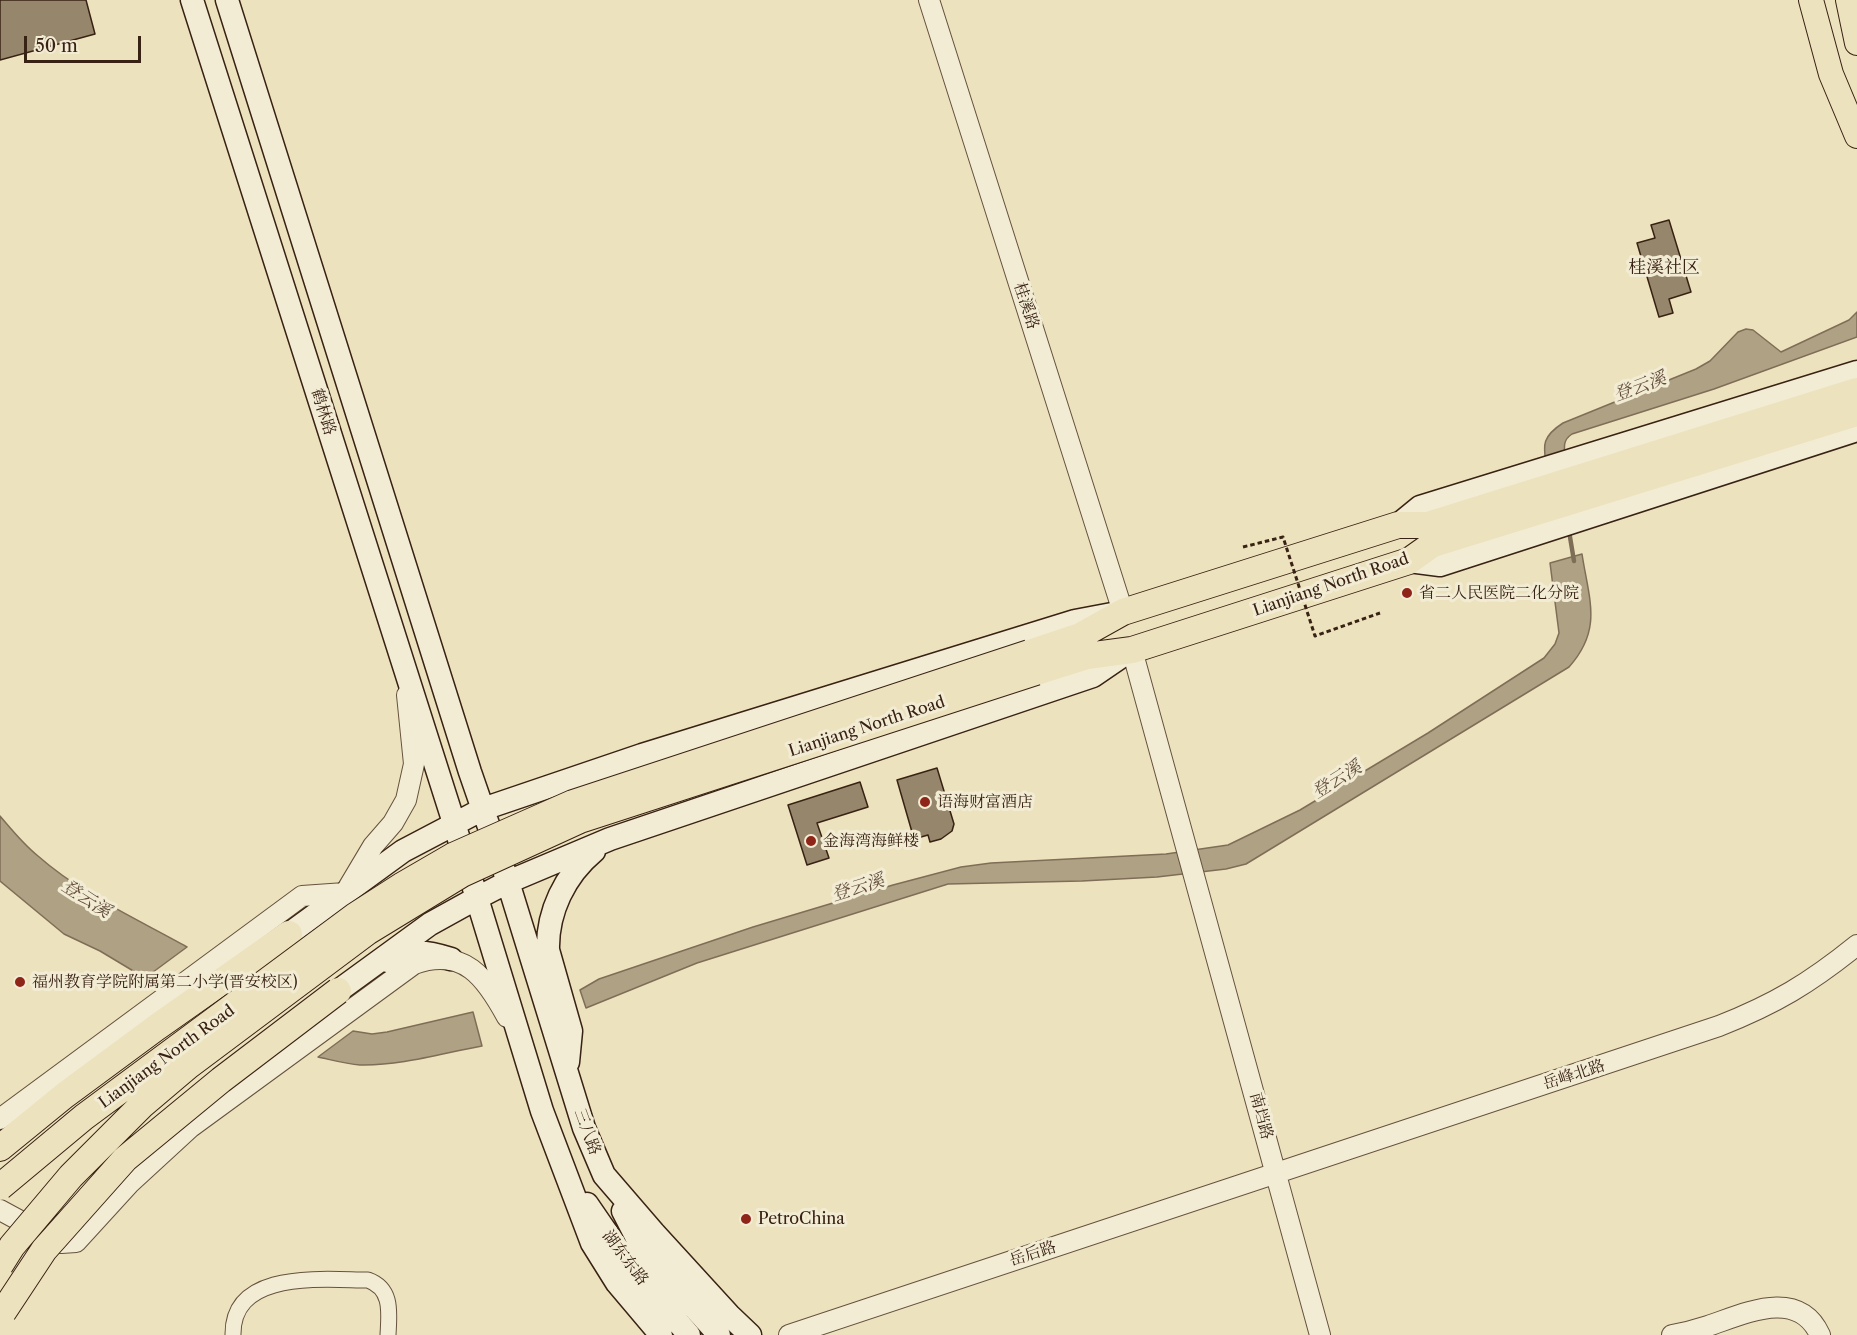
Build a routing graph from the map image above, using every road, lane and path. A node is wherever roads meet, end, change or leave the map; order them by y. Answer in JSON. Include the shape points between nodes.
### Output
{"nodes":[{"id":1,"x":192,"y":0,"type":"edge"},
{"id":2,"x":227,"y":0,"type":"edge"},
{"id":3,"x":929,"y":0,"type":"edge"},
{"id":4,"x":1811,"y":0,"type":"edge"},
{"id":5,"x":1848,"y":0,"type":"edge"},
{"id":6,"x":1857,"y":43,"type":"edge"},
{"id":7,"x":1857,"y":136,"type":"edge"},
{"id":8,"x":1857,"y":372,"type":"edge"},
{"id":9,"x":1857,"y":391,"type":"edge"},
{"id":10,"x":1857,"y":413,"type":"edge"},
{"id":11,"x":1857,"y":430,"type":"edge"},
{"id":12,"x":1508,"y":511,"type":"junction"},
{"id":13,"x":1398,"y":525,"type":"junction"},
{"id":14,"x":1242,"y":547,"type":"dead end"},
{"id":15,"x":1409,"y":561,"type":"junction"},
{"id":16,"x":1123,"y":612,"type":"junction"},
{"id":17,"x":1380,"y":613,"type":"dead end"},
{"id":18,"x":1132,"y":650,"type":"junction"},
{"id":19,"x":1032,"y":662,"type":"junction"},
{"id":20,"x":404,"y":668,"type":"junction"},
{"id":21,"x":483,"y":809,"type":"junction"},
{"id":22,"x":454,"y":823,"type":"junction"},
{"id":23,"x":610,"y":839,"type":"junction"},
{"id":24,"x":508,"y":882,"type":"junction"},
{"id":25,"x":345,"y":893,"type":"junction"},
{"id":26,"x":477,"y":898,"type":"junction"},
{"id":27,"x":289,"y":934,"type":"joint"},
{"id":28,"x":1857,"y":945,"type":"edge"},
{"id":29,"x":451,"y":959,"type":"junction"},
{"id":30,"x":363,"y":973,"type":"junction"},
{"id":31,"x":338,"y":991,"type":"joint"},
{"id":32,"x":522,"y":1044,"type":"junction"},
{"id":33,"x":567,"y":1075,"type":"junction"},
{"id":34,"x":0,"y":1119,"type":"edge"},
{"id":35,"x":0,"y":1148,"type":"edge"},
{"id":36,"x":1276,"y":1173,"type":"junction"},
{"id":37,"x":604,"y":1175,"type":"junction"},
{"id":38,"x":568,"y":1176,"type":"junction"},
{"id":39,"x":0,"y":1187,"type":"edge"},
{"id":40,"x":0,"y":1210,"type":"edge"},
{"id":41,"x":0,"y":1265,"type":"edge"},
{"id":42,"x":1,"y":1314,"type":"edge"},
{"id":43,"x":233,"y":1335,"type":"edge"},
{"id":44,"x":387,"y":1335,"type":"edge"},
{"id":45,"x":661,"y":1335,"type":"edge"},
{"id":46,"x":689,"y":1335,"type":"edge"},
{"id":47,"x":719,"y":1335,"type":"edge"},
{"id":48,"x":750,"y":1335,"type":"edge"},
{"id":49,"x":789,"y":1335,"type":"edge"},
{"id":50,"x":1320,"y":1335,"type":"edge"},
{"id":51,"x":1672,"y":1335,"type":"edge"},
{"id":52,"x":1820,"y":1335,"type":"edge"}],
"edges":[{"from":1,"to":20,"type":"main road","name":"鹤林路"},
{"from":2,"to":21,"type":"main road","name":"三八路"},
{"from":3,"to":16,"type":"street","name":"桂溪路"},
{"from":4,"to":7,"type":"main road","via":[[1831,74]]},
{"from":5,"to":6,"type":"main road"},
{"from":8,"to":13,"type":"main road","via":[[1420,507]]},
{"from":9,"to":12,"type":"highway","name":"Lianjiang North Road"},
{"from":10,"to":12,"type":"highway","name":"Lianjiang North Road"},
{"from":11,"to":15,"type":"main road","via":[[1440,565]]},
{"from":12,"to":13,"type":"highway","name":"Lianjiang North Road","via":[[1428,525]]},
{"from":12,"to":15,"type":"highway","name":"Lianjiang North Road","via":[[1433,544]]},
{"from":13,"to":16,"type":"highway","name":"Lianjiang North Road"},
{"from":14,"to":17,"type":"path","bridge":true,"via":[[1283,537],[1315,636]]},
{"from":15,"to":18,"type":"highway","name":"Lianjiang North Road"},
{"from":16,"to":19,"type":"highway","name":"Lianjiang North Road"},
{"from":16,"to":21,"type":"main road","via":[[1075,621],[642,755]]},
{"from":18,"to":19,"type":"highway","name":"Lianjiang North Road"},
{"from":18,"to":23,"type":"main road","via":[[1093,676]]},
{"from":18,"to":36,"type":"street","name":"南垱路"},
{"from":19,"to":39,"type":"highway","name":"Lianjiang North Road","bridge":true,"via":[[583,799],[453,856],[355,916],[84,1118]]},
{"from":19,"to":41,"type":"highway","name":"Lianjiang North Road","bridge":true,"via":[[579,820],[462,874],[367,932],[188,1066],[78,1168]]},
{"from":20,"to":22,"type":"main road","name":"鹤林路"},
{"from":20,"to":25,"type":"street","via":[[413,747],[411,782],[401,810],[373,846]]},
{"from":21,"to":22,"type":"main road"},
{"from":21,"to":24,"type":"main road","name":"三八路"},
{"from":22,"to":25,"type":"main road","via":[[403,851]]},
{"from":22,"to":26,"type":"main road","name":"鹤林路"},
{"from":23,"to":24,"type":"main road"},
{"from":23,"to":33,"type":"main road","via":[[582,861],[564,885],[549,927],[548,950],[571,1030]]},
{"from":24,"to":26,"type":"main road"},
{"from":24,"to":33,"type":"main road","name":"三八路"},
{"from":25,"to":27,"type":"main road"},
{"from":25,"to":34,"type":"street","via":[[302,896]]},
{"from":26,"to":30,"type":"main road","via":[[430,924]]},
{"from":26,"to":32,"type":"main road","name":"三八路"},
{"from":27,"to":35,"type":"highway","via":[[158,1026]]},
{"from":28,"to":36,"type":"street","name":"岳峰北路","via":[[1799,989],[1719,1026]]},
{"from":29,"to":30,"type":"main road","via":[[428,951],[401,955]]},
{"from":29,"to":32,"type":"street","via":[[462,962],[485,983]]},
{"from":29,"to":40,"type":"street","via":[[414,964],[191,1126],[129,1184],[76,1242],[61,1243]]},
{"from":30,"to":31,"type":"main road"},
{"from":31,"to":42,"type":"highway","bridge":true,"via":[[202,1094],[125,1159],[44,1250]]},
{"from":32,"to":38,"type":"main road","name":"三八路","via":[[542,1111]]},
{"from":33,"to":37,"type":"main road","name":"三八路"},
{"from":36,"to":49,"type":"street","name":"岳后路"},
{"from":36,"to":50,"type":"street","name":"南垱路"},
{"from":37,"to":47,"type":"main road","name":"湖东东路","via":[[640,1244]]},
{"from":37,"to":48,"type":"main road","name":"三八路"},
{"from":38,"to":45,"type":"main road","name":"三八路","via":[[592,1243],[627,1296]]},
{"from":38,"to":46,"type":"main road","name":"湖东东路","via":[[633,1271]]},
{"from":43,"to":44,"type":"street","via":[[236,1312],[245,1301],[269,1286],[292,1281],[368,1280],[382,1288],[389,1302]]},
{"from":51,"to":52,"type":"street","via":[[1778,1307],[1811,1320]]}]}
